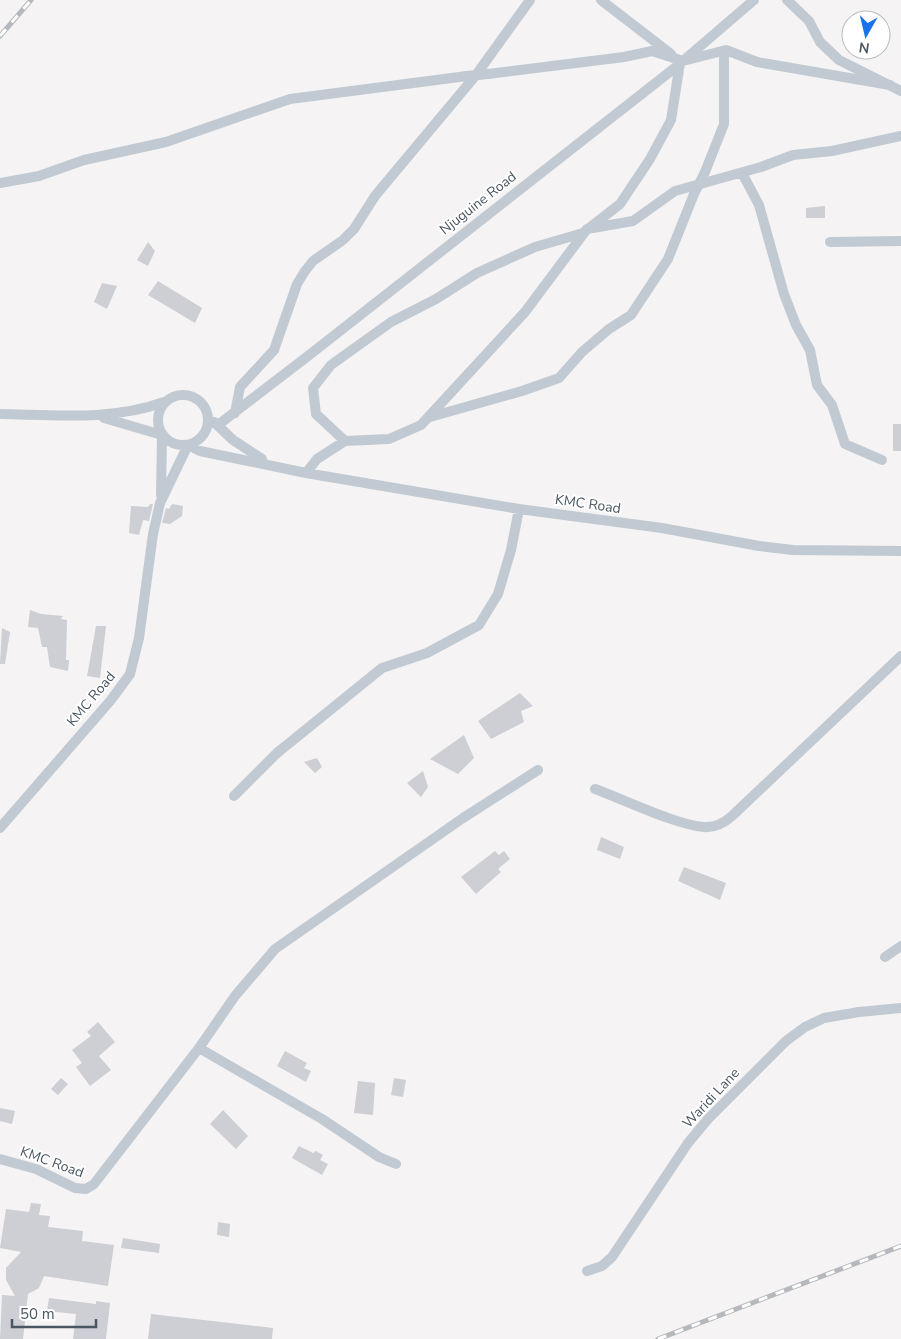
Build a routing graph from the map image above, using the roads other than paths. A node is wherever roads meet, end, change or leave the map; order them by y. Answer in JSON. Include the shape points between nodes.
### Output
{"nodes":[{"id":1,"x":530,"y":0,"type":"edge"},
{"id":2,"x":601,"y":0,"type":"edge"},
{"id":3,"x":754,"y":0,"type":"edge"},
{"id":4,"x":787,"y":0,"type":"edge"},
{"id":5,"x":724,"y":51,"type":"junction"},
{"id":6,"x":680,"y":61,"type":"junction"},
{"id":7,"x":890,"y":85,"type":"junction"},
{"id":8,"x":901,"y":91,"type":"edge"},
{"id":9,"x":901,"y":136,"type":"edge"},
{"id":10,"x":742,"y":173,"type":"junction"},
{"id":11,"x":0,"y":183,"type":"edge"},
{"id":12,"x":588,"y":229,"type":"junction"},
{"id":13,"x":830,"y":242,"type":"dead end"},
{"id":14,"x":901,"y":242,"type":"edge"},
{"id":15,"x":164,"y":402,"type":"junction"},
{"id":16,"x":206,"y":410,"type":"junction"},
{"id":17,"x":235,"y":413,"type":"junction"},
{"id":18,"x":0,"y":414,"type":"edge"},
{"id":19,"x":88,"y":415,"type":"junction"},
{"id":20,"x":428,"y":417,"type":"junction"},
{"id":21,"x":218,"y":425,"type":"junction"},
{"id":22,"x":162,"y":435,"type":"junction"},
{"id":23,"x":345,"y":441,"type":"junction"},
{"id":24,"x":188,"y":446,"type":"junction"},
{"id":25,"x":882,"y":460,"type":"dead end"},
{"id":26,"x":274,"y":465,"type":"junction"},
{"id":27,"x":306,"y":474,"type":"junction"},
{"id":28,"x":160,"y":503,"type":"junction"},
{"id":29,"x":519,"y":509,"type":"junction"},
{"id":30,"x":901,"y":551,"type":"edge"},
{"id":31,"x":901,"y":656,"type":"edge"},
{"id":32,"x":538,"y":770,"type":"dead end"},
{"id":33,"x":595,"y":789,"type":"dead end"},
{"id":34,"x":234,"y":796,"type":"dead end"},
{"id":35,"x":0,"y":828,"type":"edge"},
{"id":36,"x":901,"y":946,"type":"edge"},
{"id":37,"x":885,"y":957,"type":"dead end"},
{"id":38,"x":901,"y":1008,"type":"edge"},
{"id":39,"x":199,"y":1048,"type":"junction"},
{"id":40,"x":0,"y":1159,"type":"edge"},
{"id":41,"x":396,"y":1164,"type":"dead end"},
{"id":42,"x":587,"y":1272,"type":"dead end"}],
"edges":[{"from":1,"to":17,"type":"street","via":[[476,75],[375,196],[354,229],[313,261],[289,303],[274,350],[240,387]]},
{"from":2,"to":6,"type":"street"},
{"from":3,"to":6,"type":"street","name":"Njuguine Road"},
{"from":4,"to":7,"type":"street","via":[[809,22],[820,42],[839,60]]},
{"from":5,"to":6,"type":"street"},
{"from":5,"to":7,"type":"street","via":[[757,62]]},
{"from":5,"to":20,"type":"street","bridge":true,"via":[[724,124],[668,259],[631,315],[582,352],[559,378]]},
{"from":6,"to":11,"type":"street","bridge":true,"via":[[652,51],[290,99],[166,142],[84,160],[39,176]]},
{"from":6,"to":12,"type":"street","via":[[672,120],[620,204]]},
{"from":6,"to":17,"type":"street","name":"Njuguine Road"},
{"from":7,"to":8,"type":"street"},
{"from":9,"to":10,"type":"street","via":[[832,151],[793,155]]},
{"from":10,"to":12,"type":"street","via":[[675,191],[633,221]]},
{"from":10,"to":25,"type":"street","via":[[758,205],[784,294],[810,350],[817,385],[832,405],[845,444]]},
{"from":12,"to":20,"type":"street","via":[[525,312]]},
{"from":12,"to":23,"type":"street","via":[[535,247],[477,273],[391,322],[331,365],[313,388],[316,414]]},
{"from":13,"to":14,"type":"street"},
{"from":15,"to":16,"type":"street","via":[[188,395],[196,398]]},
{"from":15,"to":19,"type":"street","via":[[141,411]]},
{"from":15,"to":22,"type":"street","via":[[157,417]]},
{"from":16,"to":21,"type":"street","name":"KMC Road"},
{"from":16,"to":24,"type":"street","via":[[207,429]]},
{"from":17,"to":21,"type":"street","name":"Njuguine Road"},
{"from":18,"to":19,"type":"street"},
{"from":19,"to":22,"type":"street"},
{"from":20,"to":23,"type":"street","via":[[421,425],[388,439]]},
{"from":21,"to":26,"type":"street","name":"KMC Road","via":[[250,453]]},
{"from":22,"to":24,"type":"street","via":[[172,443]]},
{"from":22,"to":28,"type":"street","name":"KMC Road"},
{"from":23,"to":27,"type":"street","via":[[317,459]]},
{"from":24,"to":26,"type":"street","name":"KMC Road"},
{"from":24,"to":28,"type":"street","name":"KMC Road"},
{"from":26,"to":27,"type":"street","name":"KMC Road"},
{"from":27,"to":29,"type":"street","name":"KMC Road"},
{"from":28,"to":35,"type":"street","name":"KMC Road","via":[[139,638],[130,674]]},
{"from":29,"to":30,"type":"street","name":"KMC Road","via":[[785,549]]},
{"from":29,"to":34,"type":"street","via":[[498,594],[479,625],[427,653],[382,668],[277,753]]},
{"from":31,"to":33,"type":"street","via":[[718,826],[704,827],[676,820]]},
{"from":32,"to":39,"type":"street","via":[[463,818],[275,950],[235,996]]},
{"from":36,"to":37,"type":"street"},
{"from":38,"to":42,"type":"street","name":"Waridi Lane","via":[[824,1018],[786,1041],[688,1143],[612,1257],[602,1266]]},
{"from":39,"to":40,"type":"street","name":"KMC Road","via":[[94,1184],[86,1189],[75,1188],[36,1169]]},
{"from":39,"to":41,"type":"street","via":[[322,1119],[379,1157]]}]}
